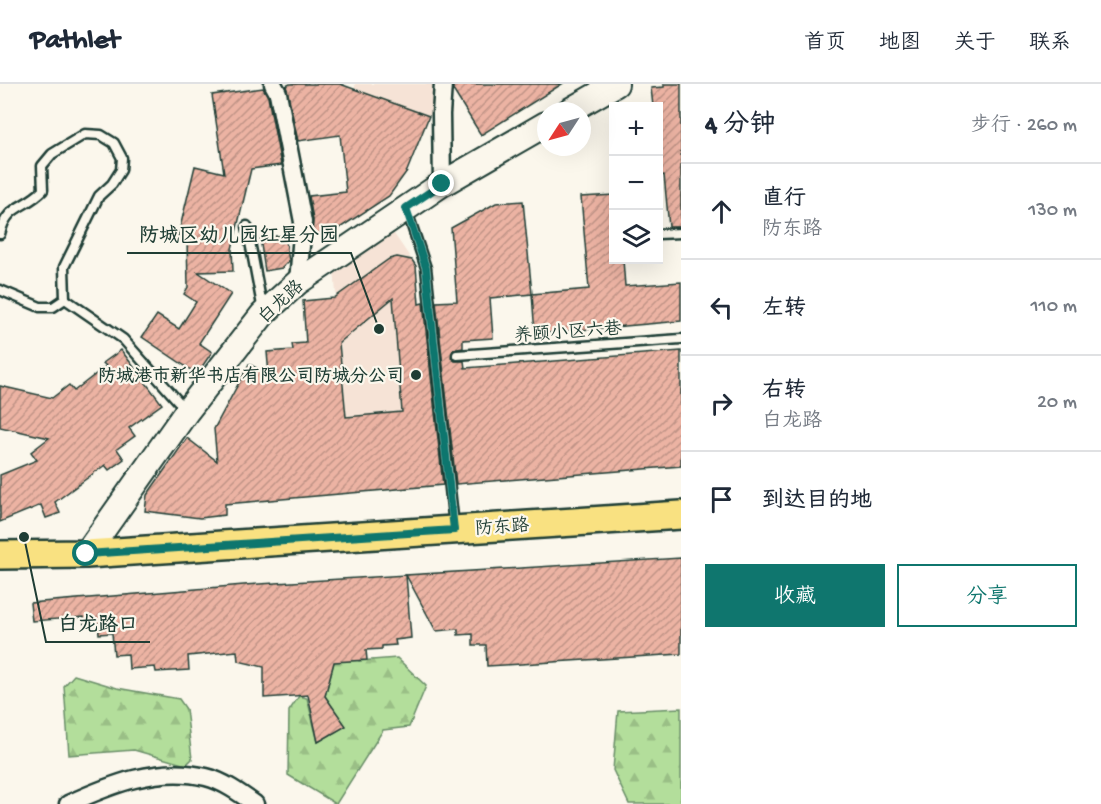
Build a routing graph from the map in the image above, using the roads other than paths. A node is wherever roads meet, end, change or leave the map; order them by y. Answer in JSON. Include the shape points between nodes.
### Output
{"nodes":[{"id":1,"x":273,"y":84,"type":"edge"},
{"id":2,"x":443,"y":84,"type":"edge"},
{"id":3,"x":616,"y":84,"type":"edge"},
{"id":4,"x":585,"y":102,"type":"edge"},
{"id":5,"x":537,"y":129,"type":"edge"},
{"id":6,"x":442,"y":184,"type":"junction"},
{"id":7,"x":406,"y":208,"type":"junction"},
{"id":8,"x":247,"y":226,"type":"dead end"},
{"id":9,"x":681,"y":232,"type":"edge"},
{"id":10,"x":0,"y":234,"type":"edge"},
{"id":11,"x":663,"y":234,"type":"edge"},
{"id":12,"x":298,"y":282,"type":"junction"},
{"id":13,"x":0,"y":290,"type":"edge"},
{"id":14,"x":65,"y":299,"type":"junction"},
{"id":15,"x":263,"y":314,"type":"junction"},
{"id":16,"x":681,"y":339,"type":"edge"},
{"id":17,"x":457,"y":355,"type":"dead end"},
{"id":18,"x":187,"y":411,"type":"junction"},
{"id":19,"x":681,"y":515,"type":"edge"},
{"id":20,"x":454,"y":530,"type":"junction"},
{"id":21,"x":86,"y":554,"type":"junction"},
{"id":22,"x":0,"y":555,"type":"edge"},
{"id":23,"x":68,"y":804,"type":"edge"},
{"id":24,"x":255,"y":804,"type":"edge"}],
"edges":[{"from":1,"to":12,"type":"street","via":[[303,222]]},
{"from":2,"to":6,"type":"street"},
{"from":3,"to":4,"type":"street"},
{"from":5,"to":6,"type":"street","name":"白龙路"},
{"from":6,"to":7,"type":"street","name":"白龙路"},
{"from":7,"to":12,"type":"street","name":"白龙路"},
{"from":7,"to":20,"type":"lane","via":[[426,268]]},
{"from":8,"to":15,"type":"lane"},
{"from":9,"to":11,"type":"lane"},
{"from":10,"to":14,"type":"lane","via":[[3,221],[17,206],[43,190],[42,166],[52,154],[85,134],[101,135],[114,143],[122,158],[121,170],[99,196],[64,267]]},
{"from":12,"to":15,"type":"street","name":"白龙路"},
{"from":13,"to":14,"type":"lane","via":[[40,307],[53,307]]},
{"from":14,"to":18,"type":"lane","via":[[123,339]]},
{"from":15,"to":18,"type":"street","name":"白龙路"},
{"from":16,"to":17,"type":"lane","name":"养颐小区六巷"},
{"from":18,"to":21,"type":"street","name":"白龙路"},
{"from":19,"to":20,"type":"main road","name":"防东路"},
{"from":20,"to":21,"type":"main road","name":"防东路"},
{"from":21,"to":22,"type":"main road","name":"防东路"},
{"from":23,"to":24,"type":"street","via":[[127,780],[167,773],[207,777]]}]}
